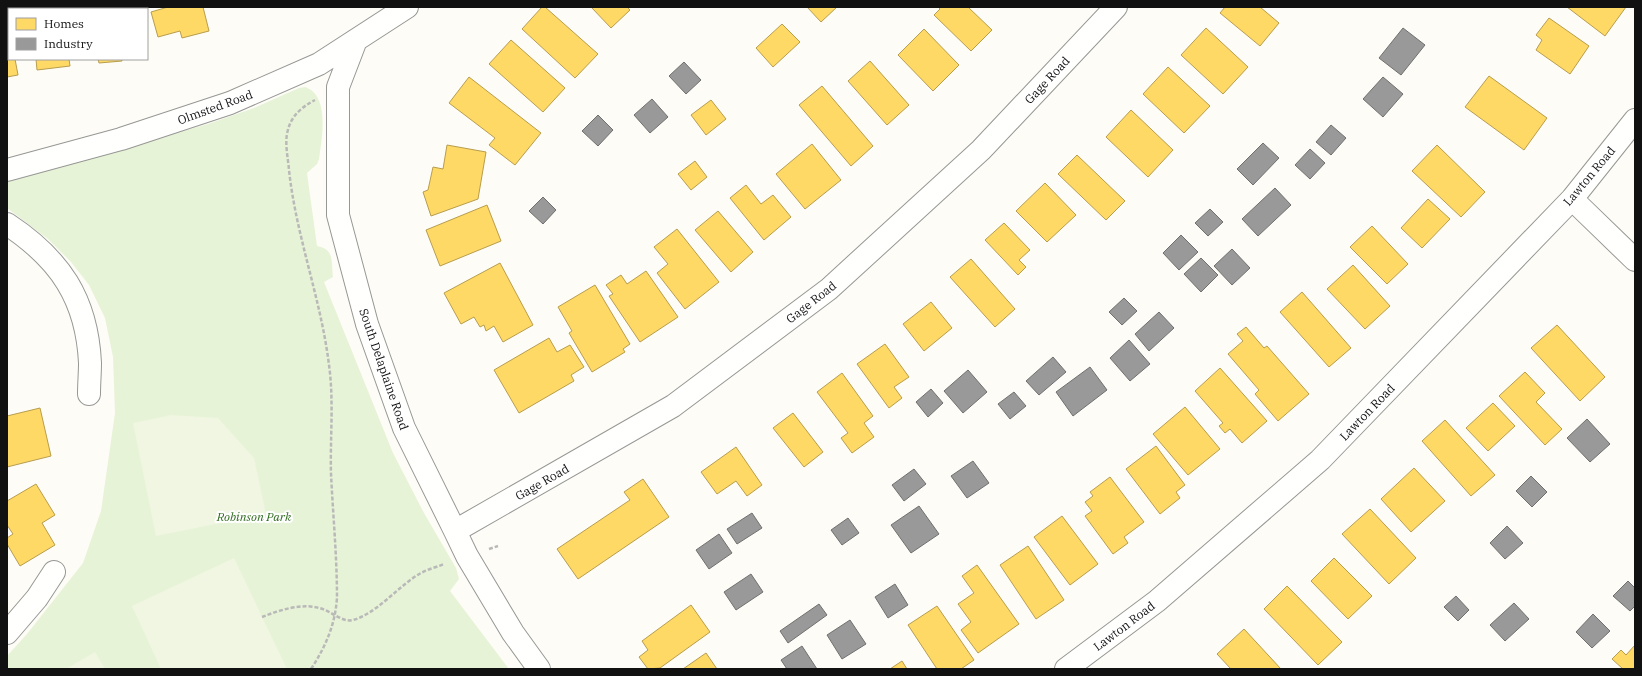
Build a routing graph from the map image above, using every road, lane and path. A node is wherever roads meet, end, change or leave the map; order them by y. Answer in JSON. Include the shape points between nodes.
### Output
{"nodes":[{"id":1,"x":407,"y":7,"type":"edge"},
{"id":2,"x":1116,"y":7,"type":"edge"},
{"id":3,"x":356,"y":40,"type":"junction"},
{"id":4,"x":319,"y":98,"type":"dead end"},
{"id":5,"x":1635,"y":120,"type":"edge"},
{"id":6,"x":7,"y":170,"type":"edge"},
{"id":7,"x":1572,"y":199,"type":"junction"},
{"id":8,"x":7,"y":224,"type":"edge"},
{"id":9,"x":1635,"y":260,"type":"edge"},
{"id":10,"x":89,"y":394,"type":"dead end"},
{"id":11,"x":454,"y":531,"type":"junction"},
{"id":12,"x":498,"y":546,"type":"dead end"},
{"id":13,"x":467,"y":556,"type":"junction"},
{"id":14,"x":54,"y":572,"type":"dead end"},
{"id":15,"x":336,"y":615,"type":"junction"},
{"id":16,"x":262,"y":617,"type":"dead end"},
{"id":17,"x":7,"y":634,"type":"edge"},
{"id":18,"x":311,"y":669,"type":"edge"},
{"id":19,"x":539,"y":669,"type":"edge"},
{"id":20,"x":1066,"y":669,"type":"edge"}],
"edges":[{"from":1,"to":3,"type":"street","name":"Olmsted Road"},
{"from":2,"to":11,"type":"street","name":"Gage Road","via":[[981,150],[829,289],[673,406]]},
{"from":3,"to":6,"type":"street","name":"Olmsted Road","via":[[319,64],[230,103],[121,139]]},
{"from":3,"to":11,"type":"street","name":"South Delaplaine Road","via":[[338,87],[338,215],[367,324],[404,428]]},
{"from":4,"to":15,"type":"path","via":[[303,107],[293,117],[287,134],[297,222],[318,305],[329,366],[332,397],[331,473],[337,577]]},
{"from":5,"to":7,"type":"street","name":"Lawton Road"},
{"from":7,"to":9,"type":"street"},
{"from":7,"to":20,"type":"street","name":"Lawton Road","via":[[1320,460],[1157,601]]},
{"from":8,"to":10,"type":"street","via":[[44,253],[69,284],[80,308],[86,336],[90,363]]},
{"from":11,"to":13,"type":"street","name":"South Delaplaine Road"},
{"from":12,"to":13,"type":"path"},
{"from":13,"to":15,"type":"path","via":[[422,572],[360,617],[345,620]]},
{"from":13,"to":19,"type":"street","name":"South Delaplaine Road","via":[[513,633]]},
{"from":14,"to":17,"type":"street","via":[[37,598]]},
{"from":15,"to":16,"type":"path","via":[[318,607],[304,606]]},
{"from":15,"to":18,"type":"path","via":[[323,650]]}]}
